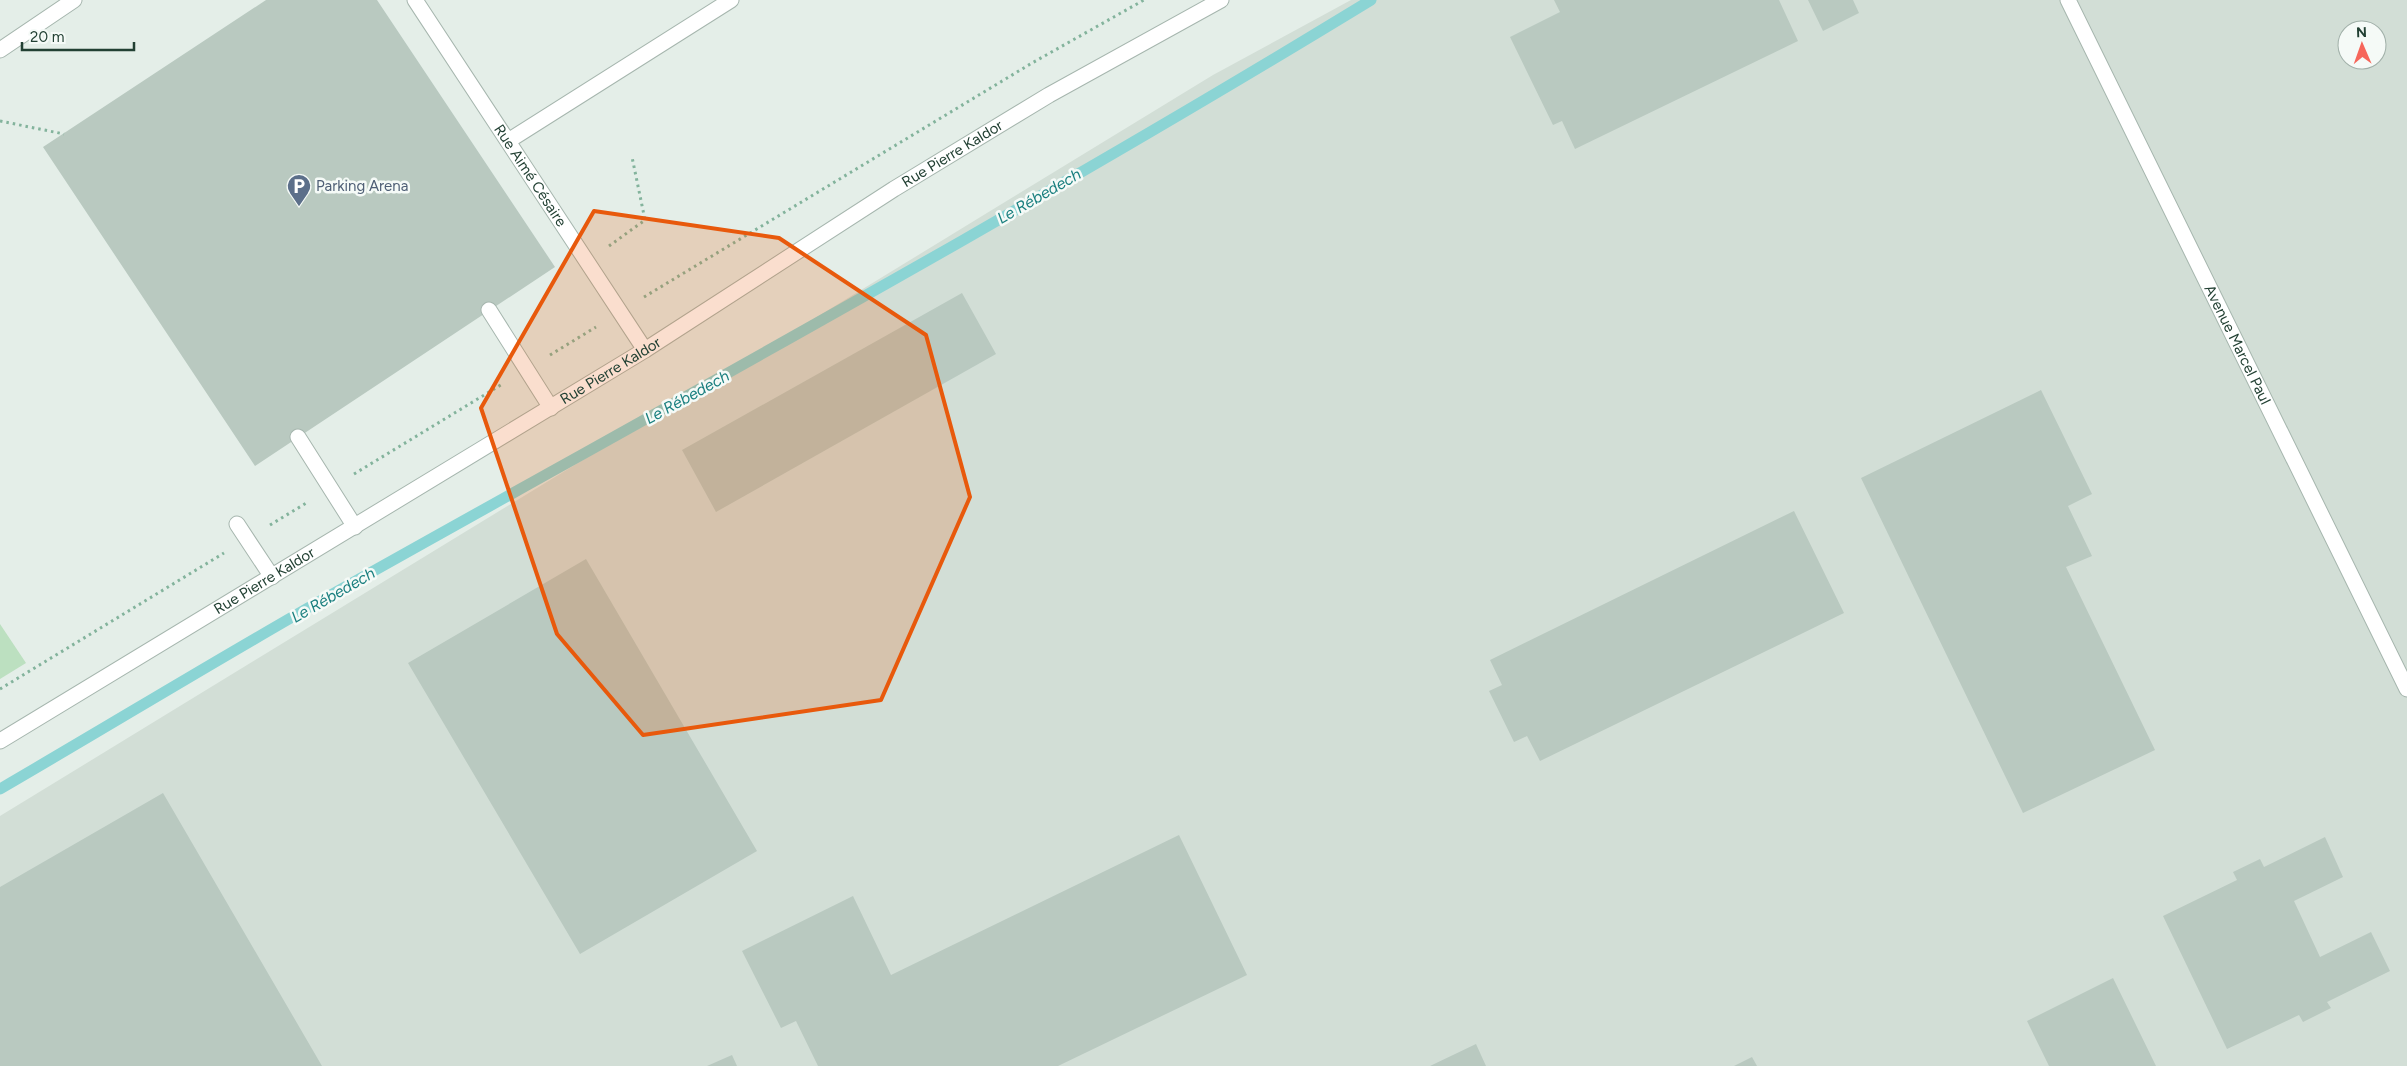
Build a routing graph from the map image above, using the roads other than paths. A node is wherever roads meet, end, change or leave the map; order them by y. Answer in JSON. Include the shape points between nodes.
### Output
{"nodes":[{"id":1,"x":74,"y":0,"type":"edge"},
{"id":2,"x":414,"y":0,"type":"edge"},
{"id":3,"x":731,"y":0,"type":"edge"},
{"id":4,"x":1221,"y":0,"type":"edge"},
{"id":5,"x":2068,"y":0,"type":"edge"},
{"id":6,"x":0,"y":50,"type":"edge"},
{"id":7,"x":508,"y":141,"type":"junction"},
{"id":8,"x":490,"y":310,"type":"dead end"},
{"id":9,"x":645,"y":350,"type":"junction"},
{"id":10,"x":551,"y":408,"type":"junction"},
{"id":11,"x":298,"y":437,"type":"dead end"},
{"id":12,"x":237,"y":524,"type":"dead end"},
{"id":13,"x":356,"y":527,"type":"junction"},
{"id":14,"x":272,"y":577,"type":"junction"},
{"id":15,"x":2407,"y":688,"type":"edge"},
{"id":16,"x":0,"y":741,"type":"edge"}],
"edges":[{"from":1,"to":6,"type":"street"},
{"from":2,"to":7,"type":"street","name":"Rue Aimé Césaire"},
{"from":3,"to":7,"type":"street"},
{"from":4,"to":9,"type":"street","name":"Rue Pierre Kaldor","via":[[1049,95],[894,189]]},
{"from":5,"to":15,"type":"street","name":"Avenue Marcel Paul"},
{"from":7,"to":9,"type":"street","name":"Rue Aimé Césaire"},
{"from":8,"to":10,"type":"street"},
{"from":9,"to":10,"type":"street","name":"Rue Pierre Kaldor"},
{"from":10,"to":13,"type":"street","name":"Rue Pierre Kaldor"},
{"from":11,"to":13,"type":"street"},
{"from":12,"to":14,"type":"street"},
{"from":13,"to":14,"type":"street","name":"Rue Pierre Kaldor"},
{"from":14,"to":16,"type":"street","name":"Rue Pierre Kaldor"}]}
